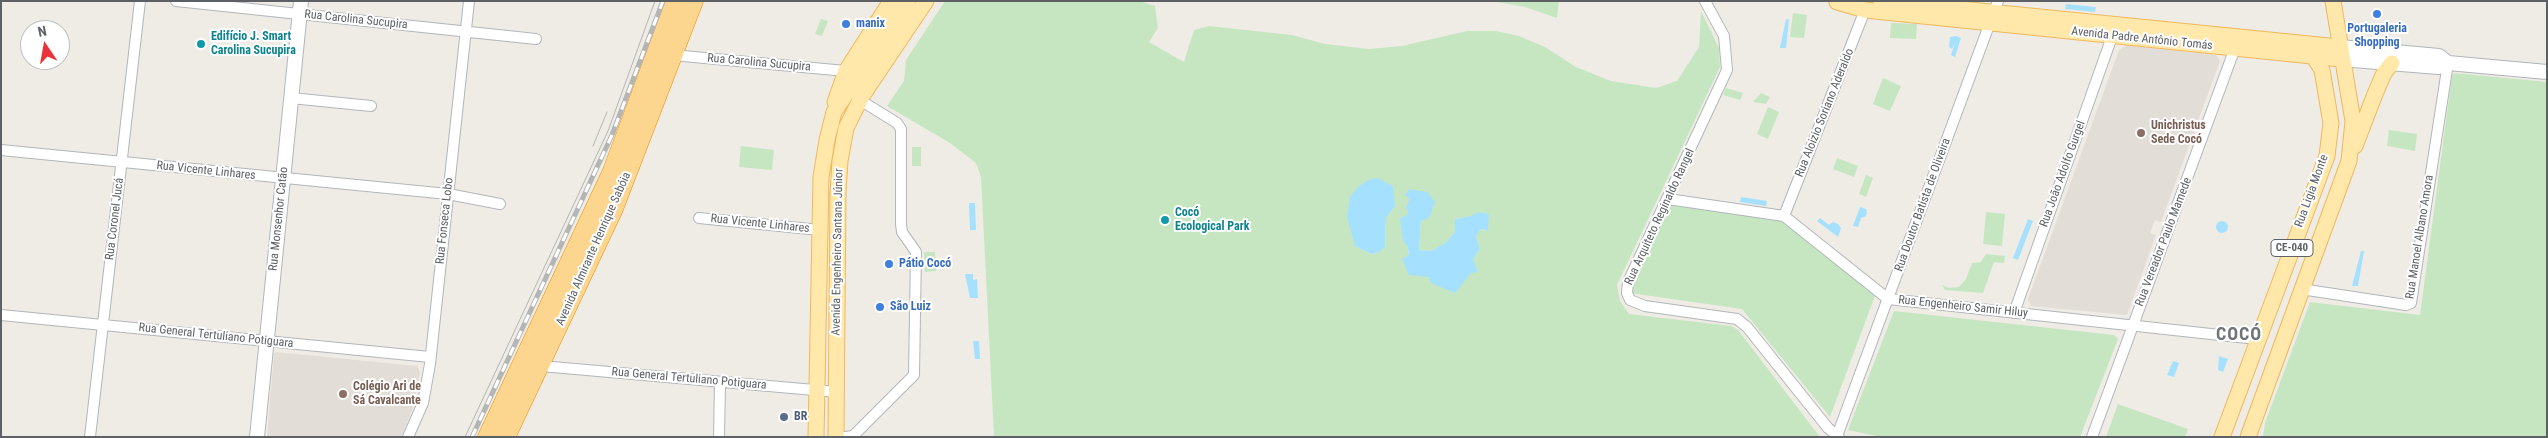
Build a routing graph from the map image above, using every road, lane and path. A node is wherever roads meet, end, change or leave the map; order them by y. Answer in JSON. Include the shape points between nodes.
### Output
{"nodes":[{"id":1,"x":140,"y":1,"type":"edge"},
{"id":2,"x":176,"y":1,"type":"edge"},
{"id":3,"x":469,"y":1,"type":"edge"},
{"id":4,"x":675,"y":1,"type":"edge"},
{"id":5,"x":694,"y":1,"type":"edge"},
{"id":6,"x":891,"y":1,"type":"edge"},
{"id":7,"x":908,"y":1,"type":"edge"},
{"id":8,"x":926,"y":1,"type":"edge"},
{"id":9,"x":1705,"y":1,"type":"edge"},
{"id":10,"x":1831,"y":1,"type":"edge"},
{"id":11,"x":1844,"y":1,"type":"edge"},
{"id":12,"x":1881,"y":1,"type":"edge"},
{"id":13,"x":2333,"y":1,"type":"edge"},
{"id":14,"x":1837,"y":2,"type":"edge"},
{"id":15,"x":301,"y":8,"type":"edge"},
{"id":16,"x":1865,"y":10,"type":"junction"},
{"id":17,"x":1994,"y":12,"type":"edge"},
{"id":18,"x":2114,"y":30,"type":"junction"},
{"id":19,"x":466,"y":31,"type":"junction"},
{"id":20,"x":536,"y":39,"type":"dead end"},
{"id":21,"x":2235,"y":48,"type":"junction"},
{"id":22,"x":2340,"y":53,"type":"junction"},
{"id":23,"x":672,"y":55,"type":"junction"},
{"id":24,"x":2313,"y":56,"type":"junction"},
{"id":25,"x":2448,"y":63,"type":"junction"},
{"id":26,"x":2392,"y":64,"type":"junction"},
{"id":27,"x":846,"y":71,"type":"junction"},
{"id":28,"x":2547,"y":72,"type":"edge"},
{"id":29,"x":291,"y":98,"type":"junction"},
{"id":30,"x":860,"y":100,"type":"junction"},
{"id":31,"x":371,"y":106,"type":"dead end"},
{"id":32,"x":834,"y":112,"type":"junction"},
{"id":33,"x":1,"y":150,"type":"edge"},
{"id":34,"x":2349,"y":161,"type":"junction"},
{"id":35,"x":122,"y":162,"type":"junction"},
{"id":36,"x":283,"y":179,"type":"junction"},
{"id":37,"x":448,"y":194,"type":"junction"},
{"id":38,"x":1668,"y":199,"type":"junction"},
{"id":39,"x":500,"y":204,"type":"dead end"},
{"id":40,"x":1784,"y":216,"type":"junction"},
{"id":41,"x":700,"y":218,"type":"dead end"},
{"id":42,"x":820,"y":230,"type":"junction"},
{"id":43,"x":2301,"y":290,"type":"junction"},
{"id":44,"x":1888,"y":299,"type":"junction"},
{"id":45,"x":2014,"y":313,"type":"junction"},
{"id":46,"x":1,"y":315,"type":"edge"},
{"id":47,"x":103,"y":324,"type":"junction"},
{"id":48,"x":2133,"y":325,"type":"junction"},
{"id":49,"x":2257,"y":339,"type":"junction"},
{"id":50,"x":267,"y":342,"type":"junction"},
{"id":51,"x":430,"y":357,"type":"junction"},
{"id":52,"x":541,"y":366,"type":"junction"},
{"id":53,"x":720,"y":382,"type":"junction"},
{"id":54,"x":818,"y":390,"type":"junction"},
{"id":55,"x":837,"y":392,"type":"junction"},
{"id":56,"x":1838,"y":436,"type":"edge"},
{"id":57,"x":90,"y":437,"type":"edge"},
{"id":58,"x":257,"y":437,"type":"edge"},
{"id":59,"x":408,"y":437,"type":"edge"},
{"id":60,"x":487,"y":437,"type":"edge"},
{"id":61,"x":506,"y":437,"type":"edge"},
{"id":62,"x":719,"y":437,"type":"edge"},
{"id":63,"x":816,"y":437,"type":"edge"},
{"id":64,"x":836,"y":437,"type":"edge"},
{"id":65,"x":844,"y":437,"type":"edge"},
{"id":66,"x":2092,"y":437,"type":"edge"},
{"id":67,"x":2222,"y":437,"type":"edge"},
{"id":68,"x":2248,"y":437,"type":"edge"}],
"edges":[{"from":1,"to":35,"type":"street","name":"Rua Coronel Jucá"},
{"from":2,"to":15,"type":"street","name":"Rua Carolina Sucupira"},
{"from":3,"to":19,"type":"street","name":"Rua Fonseca Lobo"},
{"from":4,"to":60,"type":"highway","name":"Avenida Almirante Henrique Sabóia","via":[[612,171]]},
{"from":5,"to":23,"type":"highway","name":"Avenida Almirante Henrique Sabóia"},
{"from":6,"to":27,"type":"main road"},
{"from":7,"to":32,"type":"main road","name":"Avenida Engenheiro Santana Júnior"},
{"from":8,"to":30,"type":"main road","name":"Avenida Engenheiro Santana Júnior"},
{"from":9,"to":38,"type":"street","name":"Rua Arquiteto Reginaldo Rangel","via":[[1724,36],[1727,70]]},
{"from":10,"to":14,"type":"main road","name":"Avenida Padre Antônio Tomás"},
{"from":11,"to":14,"type":"main road","name":"Avenida Padre Antônio Tomás"},
{"from":12,"to":17,"type":"main road","name":"Avenida Padre Antônio Tomás"},
{"from":13,"to":22,"type":"main road","name":"Rua Ligia Monte"},
{"from":14,"to":16,"type":"main road","name":"Avenida Padre Antônio Tomás"},
{"from":15,"to":19,"type":"street","name":"Rua Carolina Sucupira"},
{"from":15,"to":29,"type":"street","name":"Rua Monsenhor Catão"},
{"from":16,"to":17,"type":"main road","name":"Avenida Padre Antônio Tomás"},
{"from":16,"to":40,"type":"street","name":"Rua Aloizio Soriano Aderaldo"},
{"from":17,"to":18,"type":"main road","name":"Avenida Padre Antônio Tomás"},
{"from":17,"to":44,"type":"street","name":"Rua Doutor Batista de Oliveira"},
{"from":18,"to":21,"type":"main road","name":"Avenida Padre Antônio Tomás"},
{"from":18,"to":22,"type":"main road","name":"Avenida Padre Antônio Tomás"},
{"from":18,"to":45,"type":"street","name":"Rua João Adolfo Gurgel"},
{"from":19,"to":20,"type":"street","name":"Rua Carolina Sucupira"},
{"from":19,"to":37,"type":"street","name":"Rua Fonseca Lobo"},
{"from":21,"to":24,"type":"main road","name":"Avenida Padre Antônio Tomás"},
{"from":21,"to":48,"type":"street","name":"Rua Vereador Paulo Mamede"},
{"from":22,"to":24,"type":"main road","name":"Avenida Padre Antônio Tomás"},
{"from":22,"to":25,"type":"street","name":"Avenida Padre Antônio Tomás","via":[[2439,56]]},
{"from":22,"to":26,"type":"street","name":"Avenida Padre Antônio Tomás"},
{"from":22,"to":34,"type":"main road","name":"Rua Ligia Monte","number":"CE-040","via":[[2353,120]]},
{"from":23,"to":27,"type":"street","name":"Rua Carolina Sucupira"},
{"from":23,"to":52,"type":"highway","name":"Avenida Almirante Henrique Sabóia","via":[[613,211]]},
{"from":24,"to":49,"type":"main road","name":"Rua Ligia Monte","number":"CE-040","via":[[2322,70],[2330,123],[2326,156]]},
{"from":25,"to":26,"type":"street","name":"Avenida Padre Antônio Tomás","via":[[2438,68]]},
{"from":25,"to":28,"type":"street","name":"Avenida Padre Antônio Tomás"},
{"from":25,"to":43,"type":"street","name":"Rua Manoel Albano Amora","via":[[2411,303],[2406,305]]},
{"from":26,"to":34,"type":"main road","via":[[2384,73]]},
{"from":27,"to":32,"type":"main road","via":[[836,93]]},
{"from":29,"to":31,"type":"street"},
{"from":29,"to":36,"type":"street","name":"Rua Monsenhor Catão"},
{"from":30,"to":55,"type":"main road","name":"Avenida Engenheiro Santana Júnior","via":[[846,128],[840,161]]},
{"from":30,"to":65,"type":"street","via":[[897,123],[900,130],[902,232],[916,252],[914,370],[912,378],[853,436]]},
{"from":32,"to":42,"type":"main road","name":"Avenida Engenheiro Santana Júnior","via":[[821,177]]},
{"from":33,"to":35,"type":"street","name":"Rua Vicente Linhares"},
{"from":34,"to":43,"type":"main road","name":"Rua Ligia Monte","number":"CE-040"},
{"from":35,"to":36,"type":"street","name":"Rua Vicente Linhares"},
{"from":35,"to":47,"type":"street","name":"Rua Coronel Jucá"},
{"from":36,"to":37,"type":"street","name":"Rua Vicente Linhares"},
{"from":36,"to":50,"type":"street","name":"Rua Monsenhor Catão"},
{"from":37,"to":39,"type":"street","name":"Rua Vicente Linhares"},
{"from":37,"to":51,"type":"street","name":"Rua Fonseca Lobo"},
{"from":38,"to":40,"type":"street"},
{"from":38,"to":56,"type":"street","name":"Rua Arquiteto Reginaldo Rangel","via":[[1628,282],[1626,293],[1630,300],[1645,306],[1737,319]]},
{"from":40,"to":44,"type":"street","name":"Rua Engenheiro Samir Hiluy"},
{"from":41,"to":42,"type":"street","name":"Rua Vicente Linhares"},
{"from":42,"to":54,"type":"main road","name":"Avenida Engenheiro Santana Júnior"},
{"from":43,"to":68,"type":"main road","name":"Rua Ligia Monte","number":"CE-040"},
{"from":44,"to":45,"type":"street","name":"Rua Engenheiro Samir Hiluy"},
{"from":44,"to":56,"type":"street","name":"Rua Doutor Batista de Oliveira"},
{"from":45,"to":48,"type":"street","name":"Rua Engenheiro Samir Hiluy"},
{"from":46,"to":47,"type":"street","name":"Rua General Tertuliano Potiguara"},
{"from":47,"to":50,"type":"street","name":"Rua General Tertuliano Potiguara"},
{"from":47,"to":57,"type":"street","name":"Rua Coronel Jucá"},
{"from":48,"to":49,"type":"street","name":"Rua Engenheiro Samir Hiluy"},
{"from":48,"to":66,"type":"street","name":"Rua Vereador Paulo Mamede"},
{"from":49,"to":67,"type":"main road","name":"Rua Ligia Monte","number":"CE-040"},
{"from":50,"to":51,"type":"street","name":"Rua General Tertuliano Potiguara"},
{"from":50,"to":58,"type":"street","name":"Rua Monsenhor Catão"},
{"from":51,"to":59,"type":"street","name":"Rua Fonseca Lobo","via":[[423,403]]},
{"from":52,"to":53,"type":"street","name":"Rua General Tertuliano Potiguara"},
{"from":52,"to":61,"type":"highway","name":"Avenida Almirante Henrique Sabóia"},
{"from":53,"to":54,"type":"street","name":"Rua General Tertuliano Potiguara"},
{"from":53,"to":62,"type":"street"},
{"from":54,"to":55,"type":"street","name":"Rua General Tertuliano Potiguara"},
{"from":54,"to":63,"type":"main road","name":"Avenida Engenheiro Santana Júnior"},
{"from":55,"to":64,"type":"main road","name":"Avenida Engenheiro Santana Júnior"}]}
